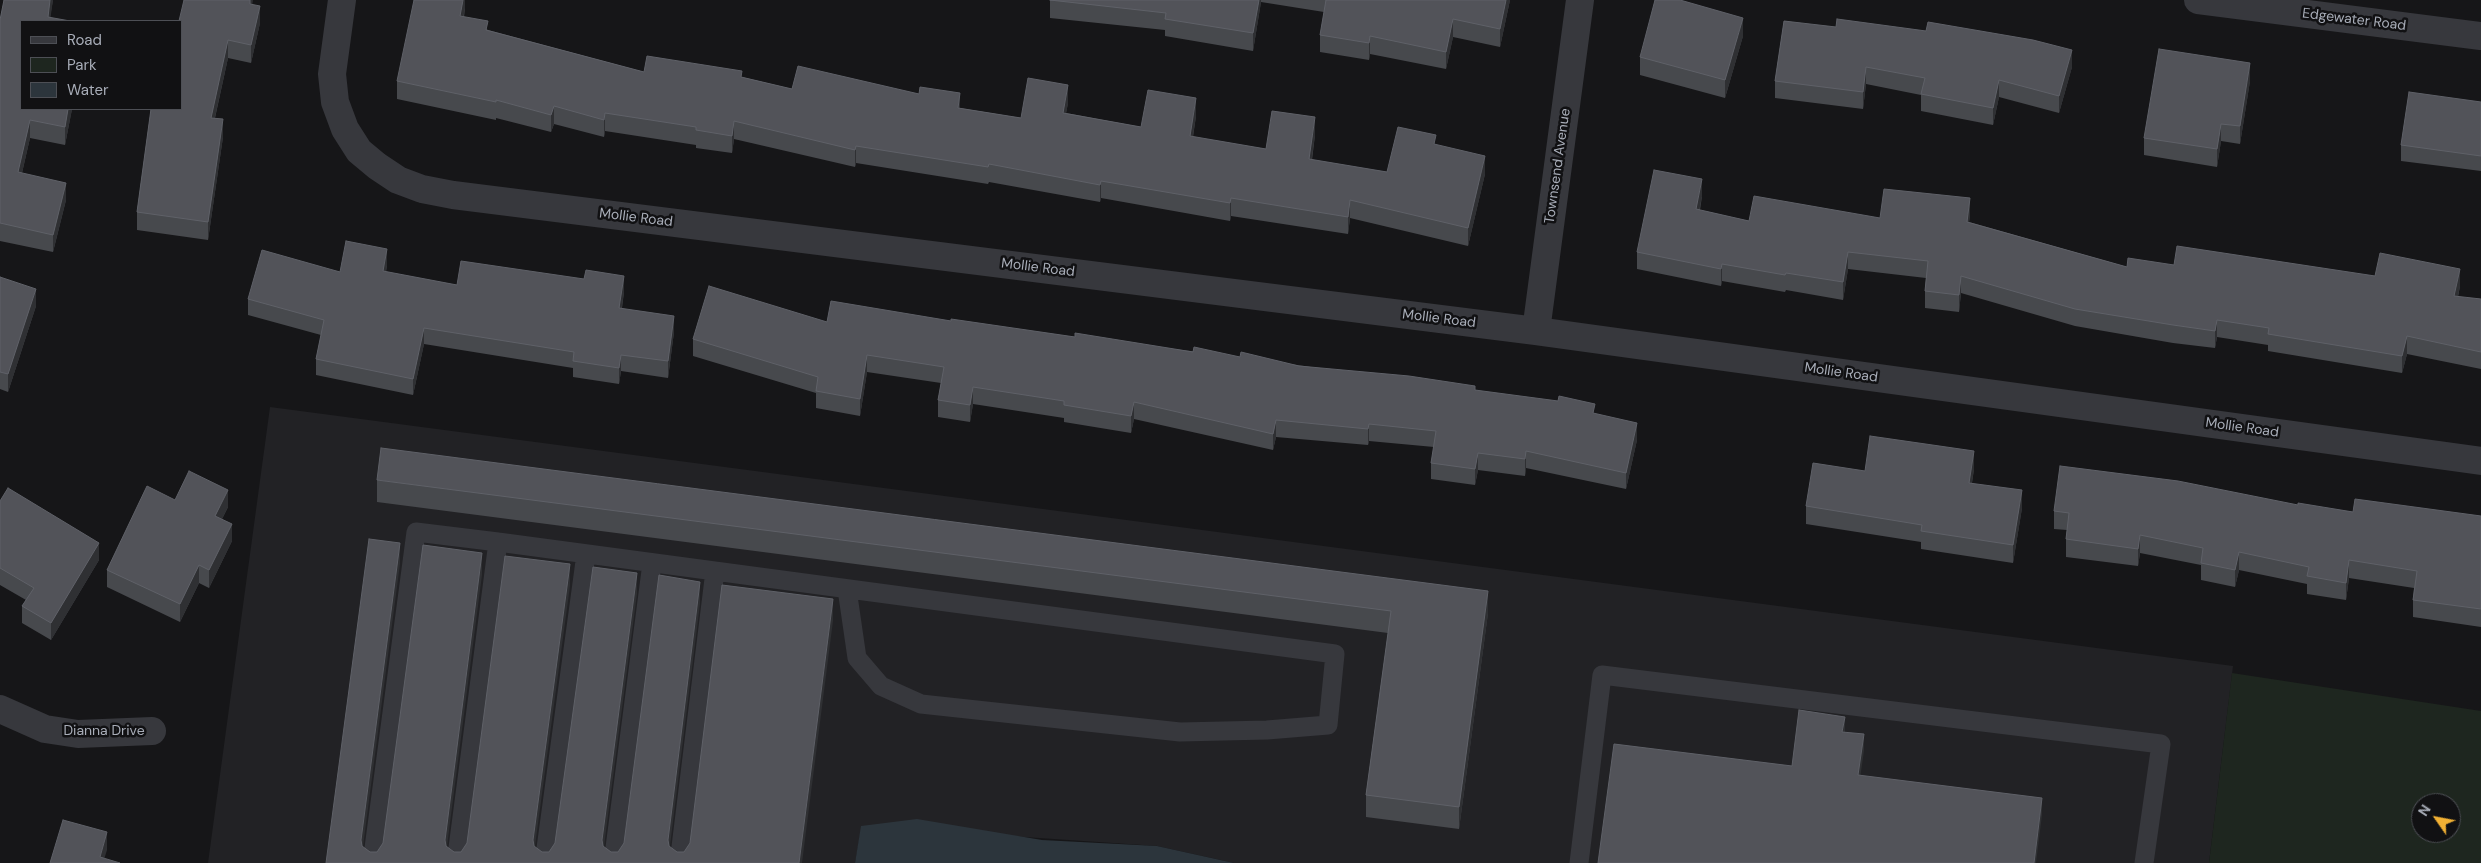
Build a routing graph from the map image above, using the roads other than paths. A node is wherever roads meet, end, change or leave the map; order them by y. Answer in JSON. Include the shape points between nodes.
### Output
{"nodes":[{"id":1,"x":342,"y":0,"type":"edge"},
{"id":2,"x":1580,"y":0,"type":"edge"},
{"id":3,"x":2198,"y":0,"type":"edge"},
{"id":4,"x":2481,"y":36,"type":"edge"},
{"id":5,"x":1536,"y":331,"type":"junction"},
{"id":6,"x":2481,"y":461,"type":"edge"},
{"id":7,"x":498,"y":542,"type":"junction"},
{"id":8,"x":586,"y":554,"type":"junction"},
{"id":9,"x":652,"y":563,"type":"junction"},
{"id":10,"x":715,"y":571,"type":"junction"},
{"id":11,"x":847,"y":589,"type":"junction"},
{"id":12,"x":0,"y":709,"type":"edge"},
{"id":13,"x":152,"y":731,"type":"dead end"},
{"id":14,"x":372,"y":863,"type":"edge"},
{"id":15,"x":456,"y":863,"type":"edge"},
{"id":16,"x":544,"y":863,"type":"edge"},
{"id":17,"x":613,"y":863,"type":"edge"},
{"id":18,"x":678,"y":863,"type":"edge"},
{"id":19,"x":1578,"y":863,"type":"edge"},
{"id":20,"x":2144,"y":863,"type":"edge"}],
"edges":[{"from":1,"to":5,"type":"street","name":"Mollie Road","via":[[332,74],[335,102],[345,129],[359,151],[377,166],[398,180],[422,189]]},
{"from":2,"to":5,"type":"street","name":"Townsend Avenue"},
{"from":3,"to":4,"type":"street","name":"Edgewater Road"},
{"from":5,"to":6,"type":"street","name":"Mollie Road"},
{"from":7,"to":8,"type":"lane"},
{"from":7,"to":14,"type":"lane","via":[[416,532]]},
{"from":7,"to":15,"type":"lane"},
{"from":8,"to":9,"type":"lane"},
{"from":8,"to":16,"type":"lane"},
{"from":9,"to":10,"type":"lane"},
{"from":9,"to":17,"type":"lane"},
{"from":10,"to":11,"type":"lane"},
{"from":10,"to":18,"type":"lane"},
{"from":11,"to":11,"type":"lane","via":[[1335,654],[1328,725],[1180,732],[921,704],[881,686],[857,658]]},
{"from":12,"to":13,"type":"street","name":"Dianna Drive","via":[[45,729],[78,734]]},
{"from":19,"to":20,"type":"lane","via":[[1602,675],[2161,744]]}]}
